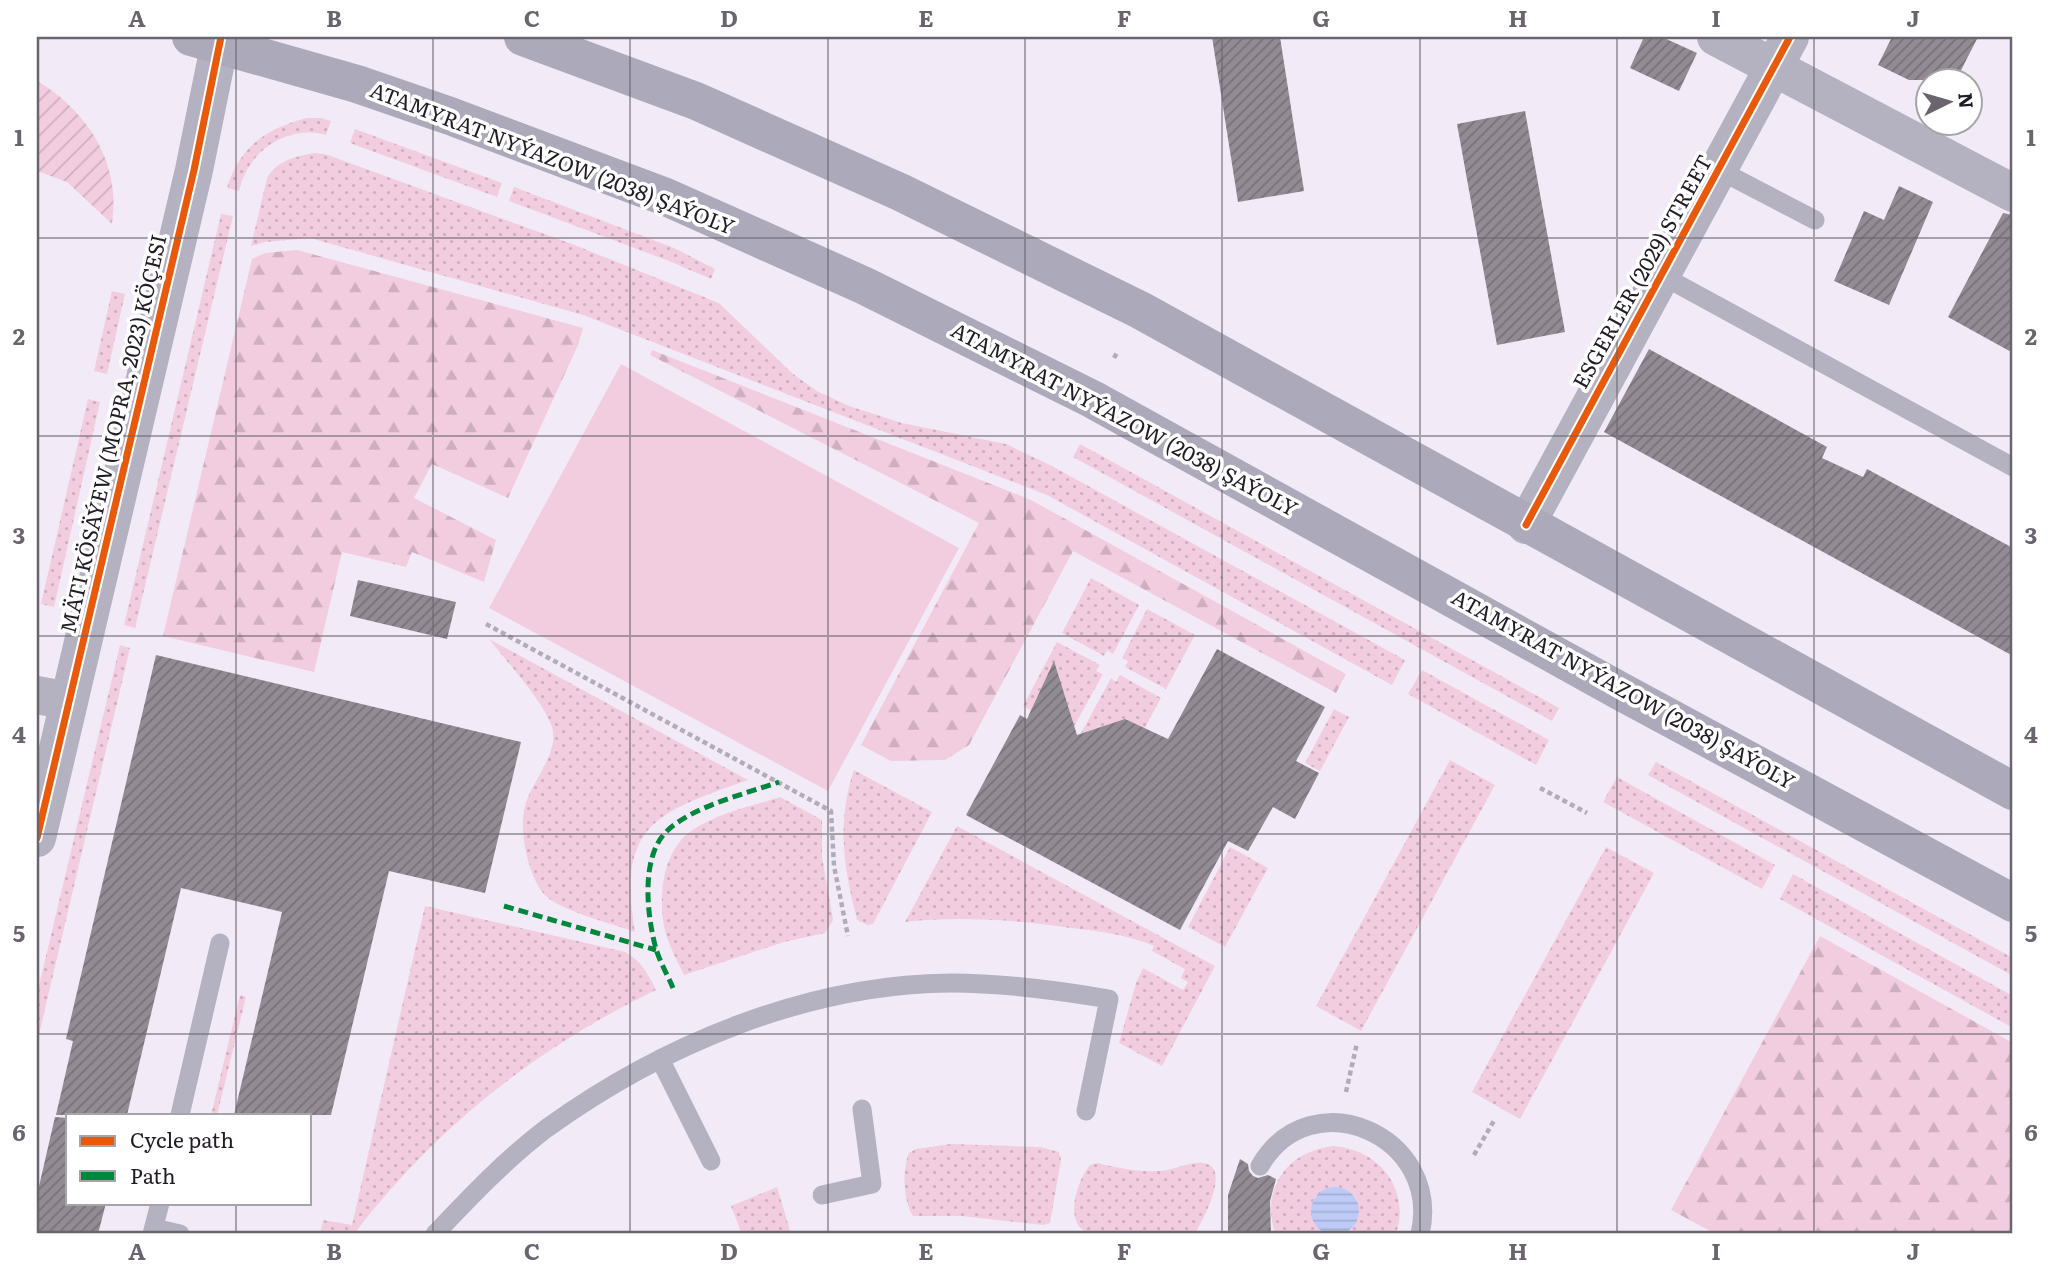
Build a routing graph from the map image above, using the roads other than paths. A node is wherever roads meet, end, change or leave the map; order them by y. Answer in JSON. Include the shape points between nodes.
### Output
{"nodes":[{"id":1,"x":523,"y":37,"type":"edge"},
{"id":2,"x":1716,"y":37,"type":"edge"},
{"id":3,"x":210,"y":40,"type":"edge"},
{"id":4,"x":1782,"y":52,"type":"edge"},
{"id":5,"x":1719,"y":170,"type":"junction"},
{"id":6,"x":2013,"y":193,"type":"edge"},
{"id":7,"x":1815,"y":220,"type":"dead end"},
{"id":8,"x":1661,"y":275,"type":"junction"},
{"id":9,"x":2013,"y":467,"type":"edge"},
{"id":10,"x":1526,"y":525,"type":"junction"},
{"id":11,"x":53,"y":698,"type":"edge"},
{"id":12,"x":2013,"y":792,"type":"edge"},
{"id":13,"x":37,"y":838,"type":"edge"},
{"id":14,"x":2013,"y":903,"type":"edge"},
{"id":15,"x":220,"y":943,"type":"dead end"},
{"id":16,"x":660,"y":1059,"type":"junction"},
{"id":17,"x":862,"y":1110,"type":"dead end"},
{"id":18,"x":1086,"y":1111,"type":"dead end"},
{"id":19,"x":180,"y":1114,"type":"edge"},
{"id":20,"x":711,"y":1161,"type":"dead end"},
{"id":21,"x":1260,"y":1166,"type":"dead end"},
{"id":22,"x":822,"y":1195,"type":"dead end"},
{"id":23,"x":160,"y":1204,"type":"edge"},
{"id":24,"x":153,"y":1231,"type":"edge"},
{"id":25,"x":180,"y":1234,"type":"edge"},
{"id":26,"x":435,"y":1234,"type":"edge"},
{"id":27,"x":1420,"y":1234,"type":"edge"}],
"edges":[{"from":1,"to":10,"type":"main road","via":[[696,101],[900,192],[1140,310]]},
{"from":2,"to":4,"type":"street"},
{"from":3,"to":11,"type":"street","name":"MÄTI KÖSÄÝEW (MOPRA, 2023) KÖÇESI","via":[[192,179]]},
{"from":3,"to":14,"type":"main road","name":"ATAMYRAT NYÝAZOW (2038) ŞAÝOLY","via":[[450,116],[666,197],[865,286],[1092,399]]},
{"from":4,"to":5,"type":"street","name":"ESGERLER (2029) STREET"},
{"from":4,"to":6,"type":"street"},
{"from":5,"to":7,"type":"lane"},
{"from":5,"to":8,"type":"street","name":"ESGERLER (2029) STREET"},
{"from":8,"to":9,"type":"lane"},
{"from":8,"to":10,"type":"street","name":"ESGERLER (2029) STREET"},
{"from":10,"to":12,"type":"main road"},
{"from":11,"to":13,"type":"street","name":"MÄTI KÖSÄÝEW (MOPRA, 2023) KÖÇESI"},
{"from":15,"to":19,"type":"lane"},
{"from":16,"to":18,"type":"lane","via":[[776,1012],[854,994],[948,983],[1051,988],[1109,999]]},
{"from":16,"to":20,"type":"lane"},
{"from":16,"to":26,"type":"lane","via":[[545,1129]]},
{"from":17,"to":22,"type":"lane","via":[[872,1184]]},
{"from":21,"to":27,"type":"lane","via":[[1277,1145],[1303,1128],[1333,1122],[1369,1130],[1401,1153],[1417,1179],[1423,1209]]},
{"from":23,"to":24,"type":"lane"},
{"from":24,"to":25,"type":"lane"}]}
